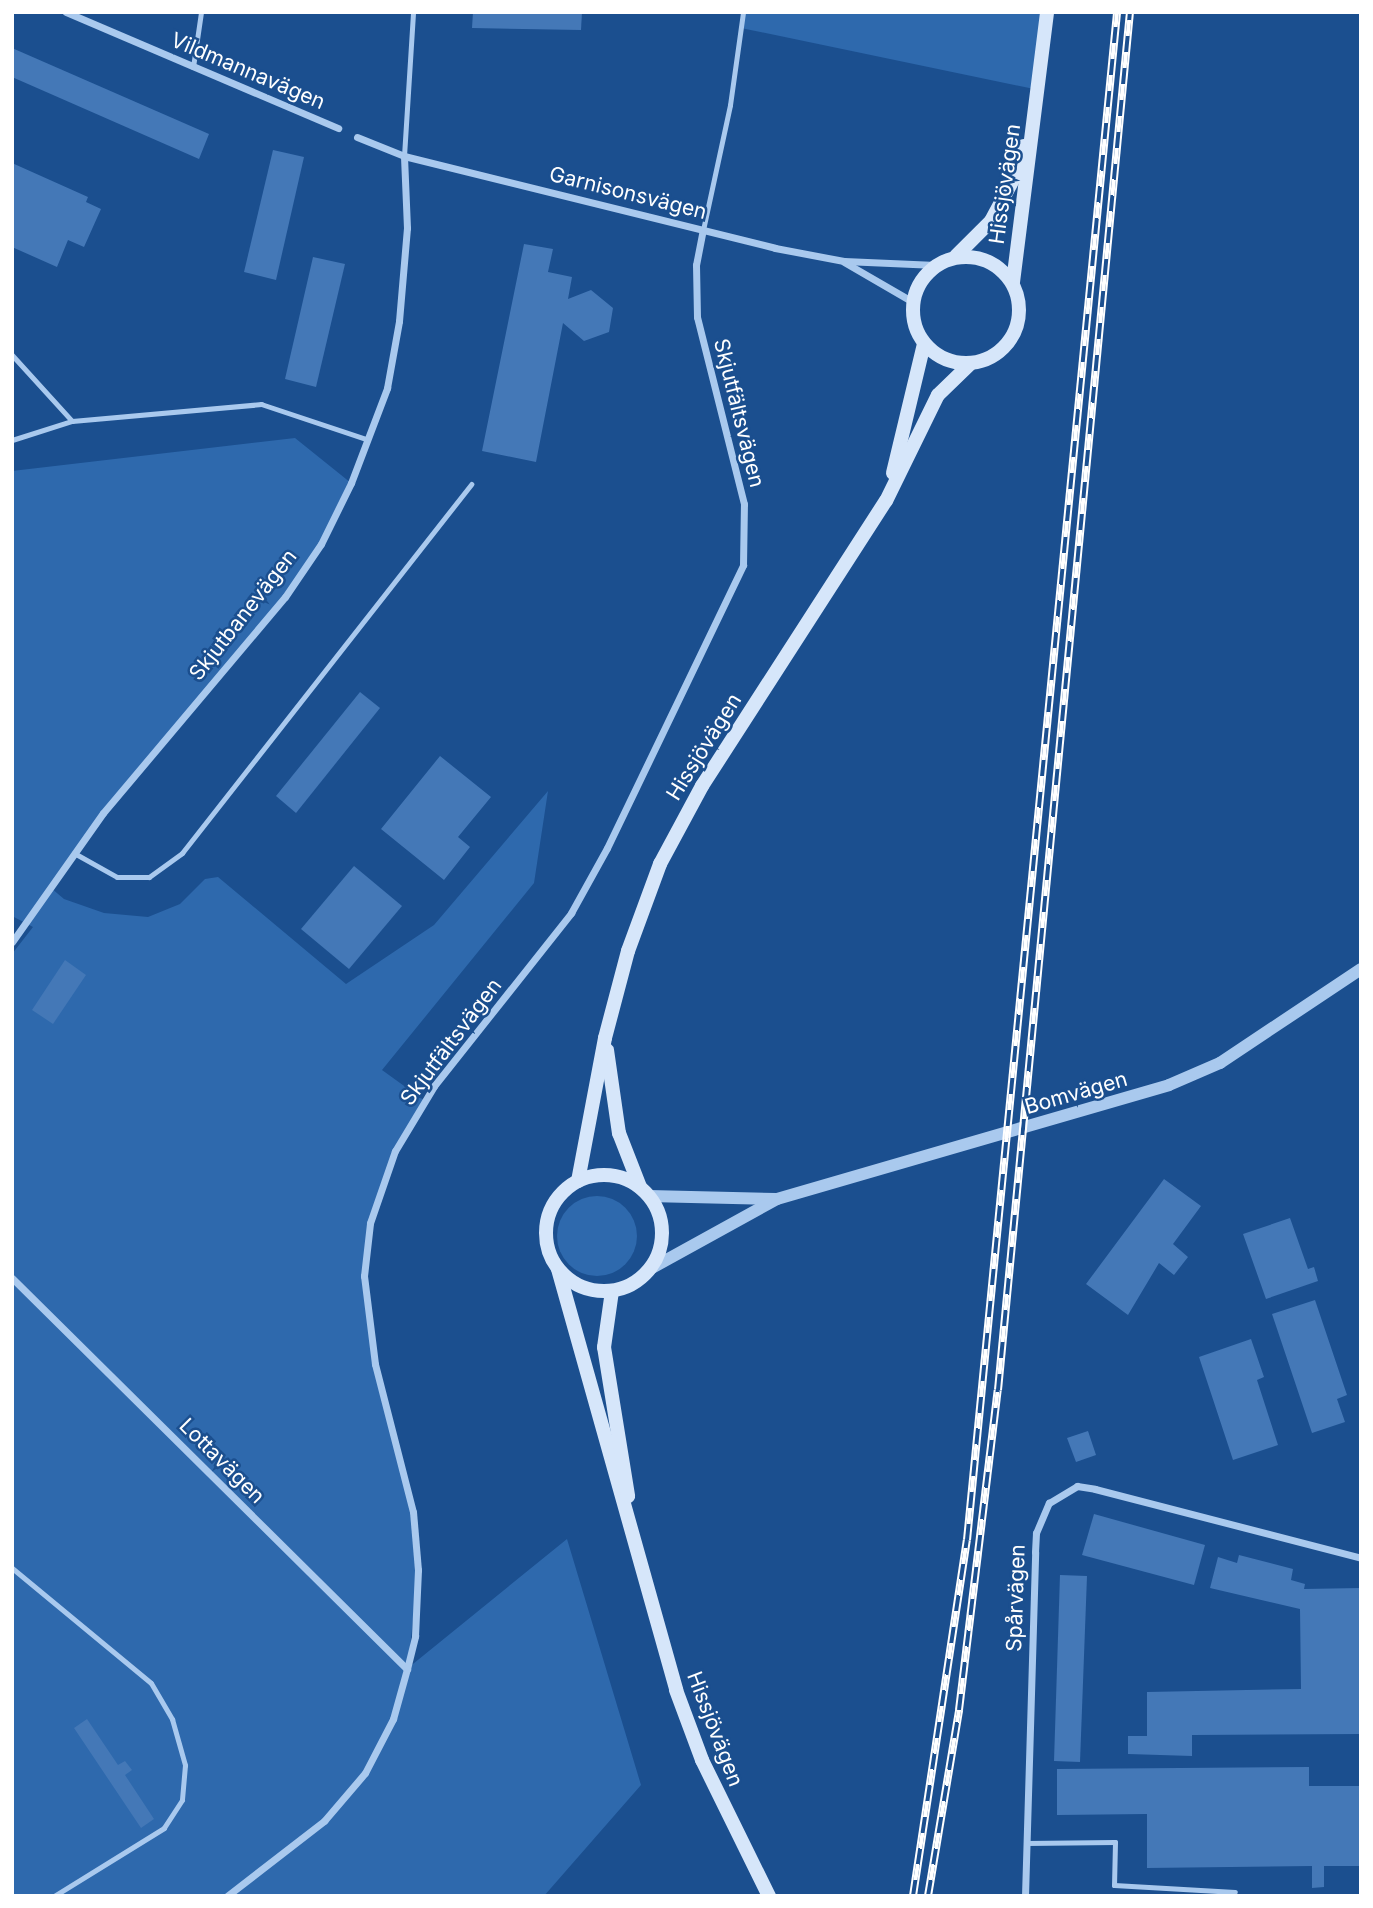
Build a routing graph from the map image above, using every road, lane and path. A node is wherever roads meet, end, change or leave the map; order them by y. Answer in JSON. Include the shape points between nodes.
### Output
{"nodes":[{"id":1,"x":66,"y":12,"type":"edge"},
{"id":2,"x":201,"y":12,"type":"edge"},
{"id":3,"x":413,"y":12,"type":"edge"},
{"id":4,"x":743,"y":12,"type":"edge"},
{"id":5,"x":1047,"y":12,"type":"edge"},
{"id":6,"x":193,"y":67,"type":"junction"},
{"id":7,"x":1039,"y":90,"type":"junction"},
{"id":8,"x":338,"y":128,"type":"dead end"},
{"id":9,"x":357,"y":137,"type":"dead end"},
{"id":10,"x":404,"y":156,"type":"junction"},
{"id":11,"x":704,"y":230,"type":"junction"},
{"id":12,"x":956,"y":256,"type":"junction"},
{"id":13,"x":844,"y":261,"type":"junction"},
{"id":14,"x":936,"y":265,"type":"junction"},
{"id":15,"x":1013,"y":282,"type":"junction"},
{"id":16,"x":913,"y":302,"type":"junction"},
{"id":17,"x":924,"y":344,"type":"junction"},
{"id":18,"x":12,"y":355,"type":"edge"},
{"id":19,"x":970,"y":364,"type":"junction"},
{"id":20,"x":72,"y":421,"type":"junction"},
{"id":21,"x":366,"y":439,"type":"junction"},
{"id":22,"x":12,"y":440,"type":"edge"},
{"id":23,"x":471,"y":484,"type":"dead end"},
{"id":24,"x":886,"y":501,"type":"junction"},
{"id":25,"x":74,"y":853,"type":"junction"},
{"id":26,"x":12,"y":942,"type":"edge"},
{"id":27,"x":1361,"y":969,"type":"edge"},
{"id":28,"x":605,"y":1038,"type":"junction"},
{"id":29,"x":578,"y":1181,"type":"junction"},
{"id":30,"x":645,"y":1192,"type":"junction"},
{"id":31,"x":777,"y":1199,"type":"junction"},
{"id":32,"x":558,"y":1269,"type":"junction"},
{"id":33,"x":650,"y":1269,"type":"junction"},
{"id":34,"x":12,"y":1278,"type":"edge"},
{"id":35,"x":612,"y":1291,"type":"junction"},
{"id":36,"x":1361,"y":1558,"type":"edge"},
{"id":37,"x":12,"y":1568,"type":"edge"},
{"id":38,"x":641,"y":1570,"type":"junction"},
{"id":39,"x":407,"y":1669,"type":"junction"},
{"id":40,"x":1026,"y":1843,"type":"junction"},
{"id":41,"x":1235,"y":1892,"type":"dead end"},
{"id":42,"x":54,"y":1896,"type":"edge"},
{"id":43,"x":227,"y":1896,"type":"edge"},
{"id":44,"x":769,"y":1896,"type":"edge"},
{"id":45,"x":1025,"y":1896,"type":"edge"}],
"edges":[{"from":1,"to":6,"type":"street","name":"Vildmannavägen"},
{"from":2,"to":6,"type":"lane"},
{"from":3,"to":10,"type":"lane","name":"Skjutbanevägen"},
{"from":4,"to":11,"type":"lane","via":[[730,105]]},
{"from":5,"to":7,"type":"main road","name":"Hissjövägen"},
{"from":6,"to":8,"type":"street","name":"Vildmannavägen"},
{"from":7,"to":12,"type":"main road","name":"Hissjövägen","via":[[1017,172],[991,222]]},
{"from":7,"to":15,"type":"main road","name":"Hissjövägen"},
{"from":9,"to":10,"type":"street"},
{"from":10,"to":11,"type":"street","name":"Garnisonsvägen"},
{"from":10,"to":21,"type":"street","name":"Skjutbanevägen","via":[[407,228],[399,321],[387,388]]},
{"from":11,"to":13,"type":"street","name":"Garnisonsvägen"},
{"from":11,"to":39,"type":"street","name":"Skjutfältsvägen","via":[[695,265],[697,317],[744,504],[743,565],[595,870],[570,913],[434,1086],[395,1151],[370,1223],[364,1276],[375,1364],[413,1511],[418,1570],[415,1636]]},
{"from":12,"to":14,"type":"main road"},
{"from":12,"to":15,"type":"main road","via":[[982,260]]},
{"from":13,"to":14,"type":"street","name":"Garnisonsvägen"},
{"from":13,"to":16,"type":"street","name":"Garnisonsvägen"},
{"from":14,"to":16,"type":"main road","via":[[917,286]]},
{"from":15,"to":19,"type":"main road","via":[[1020,320],[1003,349]]},
{"from":16,"to":17,"type":"main road","via":[[915,327]]},
{"from":17,"to":19,"type":"main road","via":[[944,359]]},
{"from":17,"to":24,"type":"main road","name":"Hissjövägen"},
{"from":18,"to":20,"type":"lane"},
{"from":19,"to":24,"type":"main road","name":"Hissjövägen","via":[[938,395]]},
{"from":20,"to":21,"type":"lane","via":[[261,404]]},
{"from":20,"to":22,"type":"lane"},
{"from":21,"to":25,"type":"street","name":"Skjutbanevägen","via":[[321,544],[285,597]]},
{"from":23,"to":25,"type":"lane","via":[[182,853],[149,877],[117,877]]},
{"from":24,"to":28,"type":"main road","name":"Hissjövägen","via":[[702,786],[660,864],[628,951]]},
{"from":25,"to":26,"type":"street","name":"Skjutbanevägen"},
{"from":27,"to":31,"type":"street","name":"Bomvägen","via":[[1230,1057],[1169,1085]]},
{"from":28,"to":29,"type":"main road","name":"Hissjövägen"},
{"from":28,"to":30,"type":"main road","name":"Hissjövägen","via":[[619,1133]]},
{"from":29,"to":30,"type":"main road","via":[[598,1175],[625,1179]]},
{"from":29,"to":32,"type":"main road","via":[[552,1205],[546,1223],[547,1248]]},
{"from":30,"to":31,"type":"street","name":"Bomvägen"},
{"from":30,"to":33,"type":"main road","via":[[662,1228],[659,1253]]},
{"from":31,"to":33,"type":"street","name":"Bomvägen"},
{"from":32,"to":35,"type":"main road","via":[[577,1285]]},
{"from":32,"to":38,"type":"main road","name":"Hissjövägen"},
{"from":33,"to":35,"type":"main road","via":[[634,1284]]},
{"from":34,"to":39,"type":"street","name":"Lottavägen"},
{"from":35,"to":38,"type":"main road","name":"Hissjövägen","via":[[604,1348]]},
{"from":36,"to":40,"type":"street","name":"Spårvägen","via":[[1094,1489],[1077,1486],[1056,1497],[1036,1533]]},
{"from":37,"to":42,"type":"lane","via":[[151,1683],[172,1720],[185,1765],[182,1800],[164,1828]]},
{"from":38,"to":44,"type":"main road","name":"Hissjövägen","via":[[702,1760]]},
{"from":39,"to":43,"type":"street","name":"Skjutfältsvägen","via":[[393,1719],[365,1773],[324,1821]]},
{"from":40,"to":41,"type":"lane","via":[[1115,1842],[1114,1885]]},
{"from":40,"to":45,"type":"street","name":"Spårvägen"}]}
